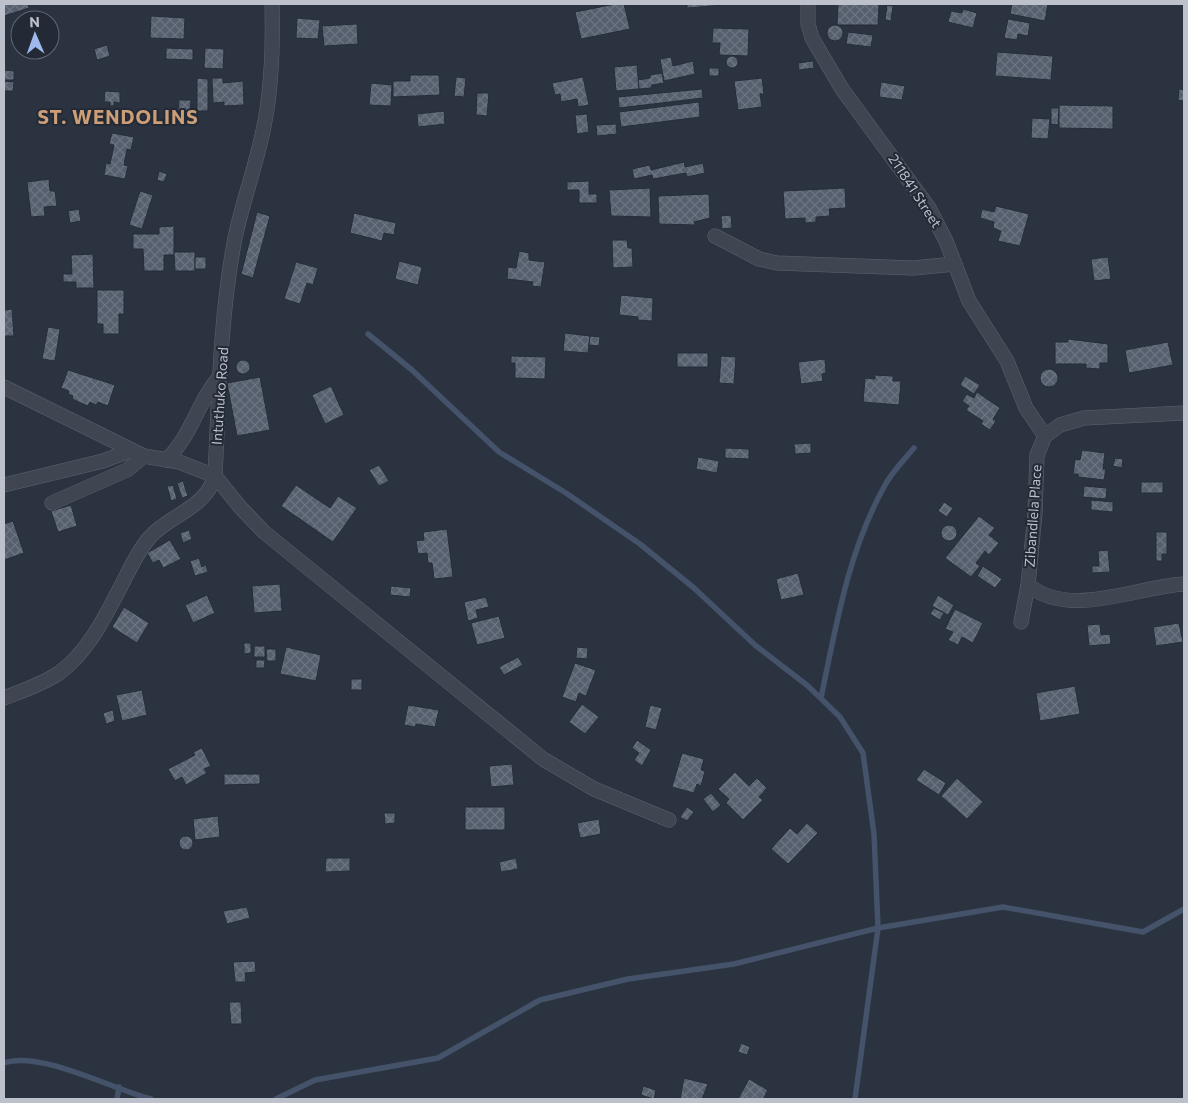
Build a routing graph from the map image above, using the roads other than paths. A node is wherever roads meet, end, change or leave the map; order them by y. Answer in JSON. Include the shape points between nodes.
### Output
{"nodes":[{"id":1,"x":272,"y":4,"type":"edge"},
{"id":2,"x":808,"y":4,"type":"edge"},
{"id":3,"x":715,"y":236,"type":"dead end"},
{"id":4,"x":955,"y":264,"type":"junction"},
{"id":5,"x":220,"y":376,"type":"junction"},
{"id":6,"x":4,"y":387,"type":"edge"},
{"id":7,"x":1184,"y":413,"type":"edge"},
{"id":8,"x":1045,"y":436,"type":"junction"},
{"id":9,"x":138,"y":453,"type":"junction"},
{"id":10,"x":166,"y":460,"type":"junction"},
{"id":11,"x":215,"y":476,"type":"junction"},
{"id":12,"x":4,"y":485,"type":"edge"},
{"id":13,"x":52,"y":503,"type":"dead end"},
{"id":14,"x":1184,"y":584,"type":"edge"},
{"id":15,"x":1028,"y":585,"type":"junction"},
{"id":16,"x":1021,"y":622,"type":"dead end"},
{"id":17,"x":4,"y":698,"type":"edge"},
{"id":18,"x":669,"y":820,"type":"dead end"}],
"edges":[{"from":1,"to":5,"type":"street","name":"Intuthuko Road","via":[[271,63],[265,121],[235,237]]},
{"from":2,"to":4,"type":"street","name":"211841 Street","via":[[812,38],[842,89],[929,208]]},
{"from":3,"to":4,"type":"street","via":[[759,259],[777,263],[913,268]]},
{"from":4,"to":8,"type":"street","name":"211841 Street","via":[[969,301],[1006,361],[1026,408]]},
{"from":5,"to":10,"type":"street","via":[[206,393],[180,446]]},
{"from":5,"to":11,"type":"street","name":"Intuthuko Road"},
{"from":6,"to":9,"type":"street"},
{"from":7,"to":8,"type":"street","via":[[1084,418],[1060,425]]},
{"from":8,"to":15,"type":"street","name":"Zibandlela Place","via":[[1036,455],[1035,513]]},
{"from":9,"to":10,"type":"street"},
{"from":9,"to":12,"type":"street"},
{"from":9,"to":13,"type":"street","via":[[127,470]]},
{"from":10,"to":11,"type":"street"},
{"from":11,"to":17,"type":"street","name":"Intuthuko Road","via":[[202,500],[162,526],[141,548],[82,652],[59,673]]},
{"from":11,"to":18,"type":"street","via":[[264,532],[543,759],[594,789]]},
{"from":14,"to":15,"type":"street","via":[[1154,586],[1112,597],[1063,601],[1040,594]]},
{"from":15,"to":16,"type":"street","name":"Zibandlela Place"}]}
